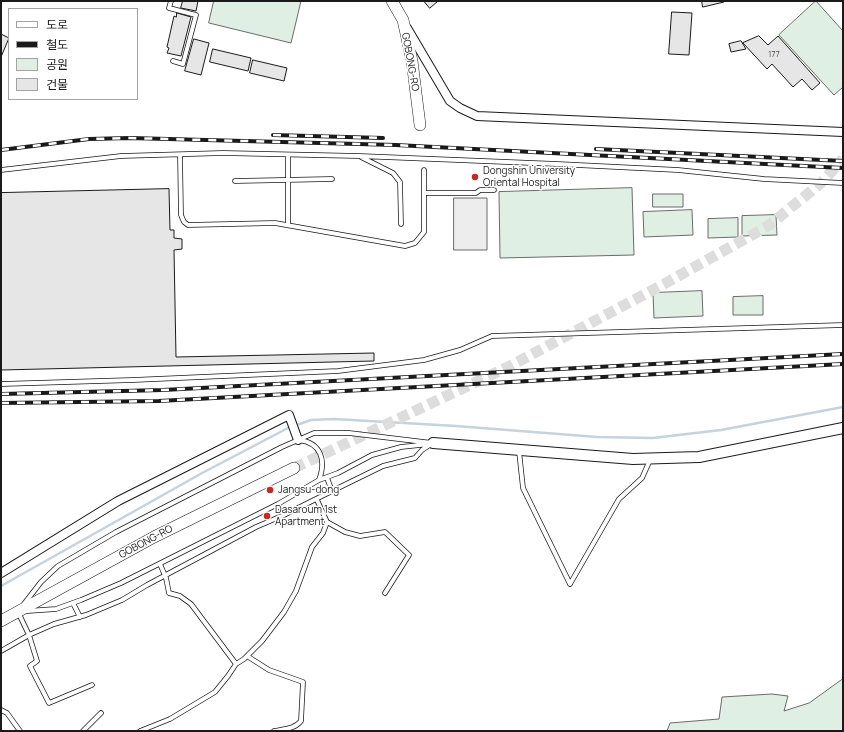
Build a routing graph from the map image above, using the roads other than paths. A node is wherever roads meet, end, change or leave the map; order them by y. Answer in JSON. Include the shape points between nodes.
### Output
{"nodes":[{"id":1,"x":171,"y":1,"type":"edge"},
{"id":2,"x":392,"y":1,"type":"edge"},
{"id":3,"x":403,"y":20,"type":"junction"},
{"id":4,"x":173,"y":61,"type":"dead end"},
{"id":5,"x":420,"y":125,"type":"dead end"},
{"id":6,"x":843,"y":132,"type":"edge"},
{"id":7,"x":180,"y":155,"type":"junction"},
{"id":8,"x":288,"y":156,"type":"junction"},
{"id":9,"x":359,"y":156,"type":"junction"},
{"id":10,"x":1,"y":170,"type":"edge"},
{"id":11,"x":424,"y":170,"type":"dead end"},
{"id":12,"x":332,"y":179,"type":"dead end"},
{"id":13,"x":289,"y":180,"type":"junction"},
{"id":14,"x":235,"y":181,"type":"dead end"},
{"id":15,"x":843,"y":183,"type":"edge"},
{"id":16,"x":494,"y":190,"type":"dead end"},
{"id":17,"x":425,"y":193,"type":"junction"},
{"id":18,"x":400,"y":224,"type":"dead end"},
{"id":19,"x":288,"y":225,"type":"junction"},
{"id":20,"x":843,"y":325,"type":"edge"},
{"id":21,"x":1,"y":384,"type":"edge"},
{"id":22,"x":843,"y":428,"type":"edge"},
{"id":23,"x":297,"y":437,"type":"junction"},
{"id":24,"x":433,"y":443,"type":"junction"},
{"id":25,"x":519,"y":449,"type":"junction"},
{"id":26,"x":650,"y":458,"type":"junction"},
{"id":27,"x":294,"y":468,"type":"tunnel mouth"},
{"id":28,"x":327,"y":478,"type":"junction"},
{"id":29,"x":319,"y":480,"type":"junction"},
{"id":30,"x":332,"y":491,"type":"junction"},
{"id":31,"x":317,"y":500,"type":"junction"},
{"id":32,"x":278,"y":504,"type":"junction"},
{"id":33,"x":284,"y":515,"type":"junction"},
{"id":34,"x":327,"y":522,"type":"junction"},
{"id":35,"x":160,"y":564,"type":"junction"},
{"id":36,"x":1,"y":573,"type":"edge"},
{"id":37,"x":164,"y":575,"type":"junction"},
{"id":38,"x":385,"y":593,"type":"dead end"},
{"id":39,"x":73,"y":603,"type":"junction"},
{"id":40,"x":18,"y":612,"type":"junction"},
{"id":41,"x":80,"y":616,"type":"junction"},
{"id":42,"x":1,"y":621,"type":"edge"},
{"id":43,"x":29,"y":635,"type":"junction"},
{"id":44,"x":1,"y":651,"type":"edge"},
{"id":45,"x":247,"y":656,"type":"junction"},
{"id":46,"x":236,"y":664,"type":"junction"},
{"id":47,"x":92,"y":685,"type":"dead end"},
{"id":48,"x":1,"y":710,"type":"edge"},
{"id":49,"x":101,"y":713,"type":"dead end"},
{"id":50,"x":20,"y":731,"type":"edge"},
{"id":51,"x":83,"y":731,"type":"edge"},
{"id":52,"x":140,"y":731,"type":"edge"},
{"id":53,"x":274,"y":731,"type":"edge"}],
"edges":[{"from":1,"to":4,"type":"lane","via":[[169,8],[196,15],[183,64]]},
{"from":2,"to":3,"type":"main road","name":"GOBONG-RO"},
{"from":3,"to":5,"type":"main road","name":"GOBONG-RO","via":[[412,61]]},
{"from":3,"to":6,"type":"street","via":[[445,94],[460,108],[477,116]]},
{"from":7,"to":8,"type":"lane"},
{"from":7,"to":10,"type":"lane","via":[[121,156]]},
{"from":7,"to":19,"type":"lane","via":[[181,215],[184,222],[191,226],[274,223]]},
{"from":8,"to":9,"type":"lane"},
{"from":8,"to":13,"type":"lane"},
{"from":9,"to":15,"type":"lane","via":[[678,170],[764,179]]},
{"from":9,"to":18,"type":"lane","via":[[393,173],[400,182]]},
{"from":11,"to":17,"type":"lane"},
{"from":12,"to":13,"type":"lane"},
{"from":13,"to":14,"type":"lane"},
{"from":13,"to":19,"type":"lane"},
{"from":16,"to":17,"type":"lane","via":[[480,190],[476,193]]},
{"from":17,"to":19,"type":"lane","via":[[424,232],[419,240],[410,245],[401,246]]},
{"from":20,"to":21,"type":"lane","via":[[492,336],[460,350],[424,360],[338,371]]},
{"from":22,"to":26,"type":"street","via":[[698,457]]},
{"from":23,"to":24,"type":"lane","via":[[332,432]]},
{"from":23,"to":29,"type":"lane","via":[[318,448],[323,460]]},
{"from":23,"to":36,"type":"street","via":[[289,415],[118,501]]},
{"from":23,"to":40,"type":"lane","via":[[116,532],[58,566],[41,582]]},
{"from":24,"to":25,"type":"street"},
{"from":24,"to":28,"type":"lane","via":[[401,447],[377,454]]},
{"from":24,"to":30,"type":"lane","via":[[414,458],[383,466]]},
{"from":25,"to":26,"type":"street","via":[[632,459]]},
{"from":25,"to":26,"type":"lane","via":[[523,488],[570,584],[619,499],[642,478]]},
{"from":27,"to":40,"type":"main road","name":"GOBONG-RO","via":[[154,537]]},
{"from":28,"to":29,"type":"lane"},
{"from":28,"to":30,"type":"lane"},
{"from":29,"to":32,"type":"lane"},
{"from":30,"to":31,"type":"lane"},
{"from":31,"to":33,"type":"lane"},
{"from":31,"to":34,"type":"lane"},
{"from":32,"to":33,"type":"lane"},
{"from":32,"to":35,"type":"lane"},
{"from":33,"to":37,"type":"lane"},
{"from":34,"to":38,"type":"lane","via":[[345,532],[360,536],[385,532],[409,555]]},
{"from":34,"to":45,"type":"lane","via":[[323,533],[312,547],[296,590],[284,612]]},
{"from":35,"to":37,"type":"lane"},
{"from":35,"to":39,"type":"lane"},
{"from":37,"to":41,"type":"lane","via":[[134,594]]},
{"from":37,"to":46,"type":"lane","via":[[169,593],[180,596],[191,604]]},
{"from":39,"to":40,"type":"lane","via":[[56,609]]},
{"from":39,"to":41,"type":"lane"},
{"from":40,"to":42,"type":"main road","name":"GOBONG-RO"},
{"from":40,"to":43,"type":"lane"},
{"from":41,"to":43,"type":"lane"},
{"from":43,"to":44,"type":"lane"},
{"from":43,"to":47,"type":"lane","via":[[37,662],[30,666],[49,703]]},
{"from":45,"to":46,"type":"lane"},
{"from":45,"to":53,"type":"lane","via":[[269,670],[303,682],[301,721],[290,728]]},
{"from":46,"to":52,"type":"lane","via":[[215,692],[170,719]]},
{"from":48,"to":50,"type":"lane","via":[[7,713]]},
{"from":49,"to":51,"type":"lane"}]}
